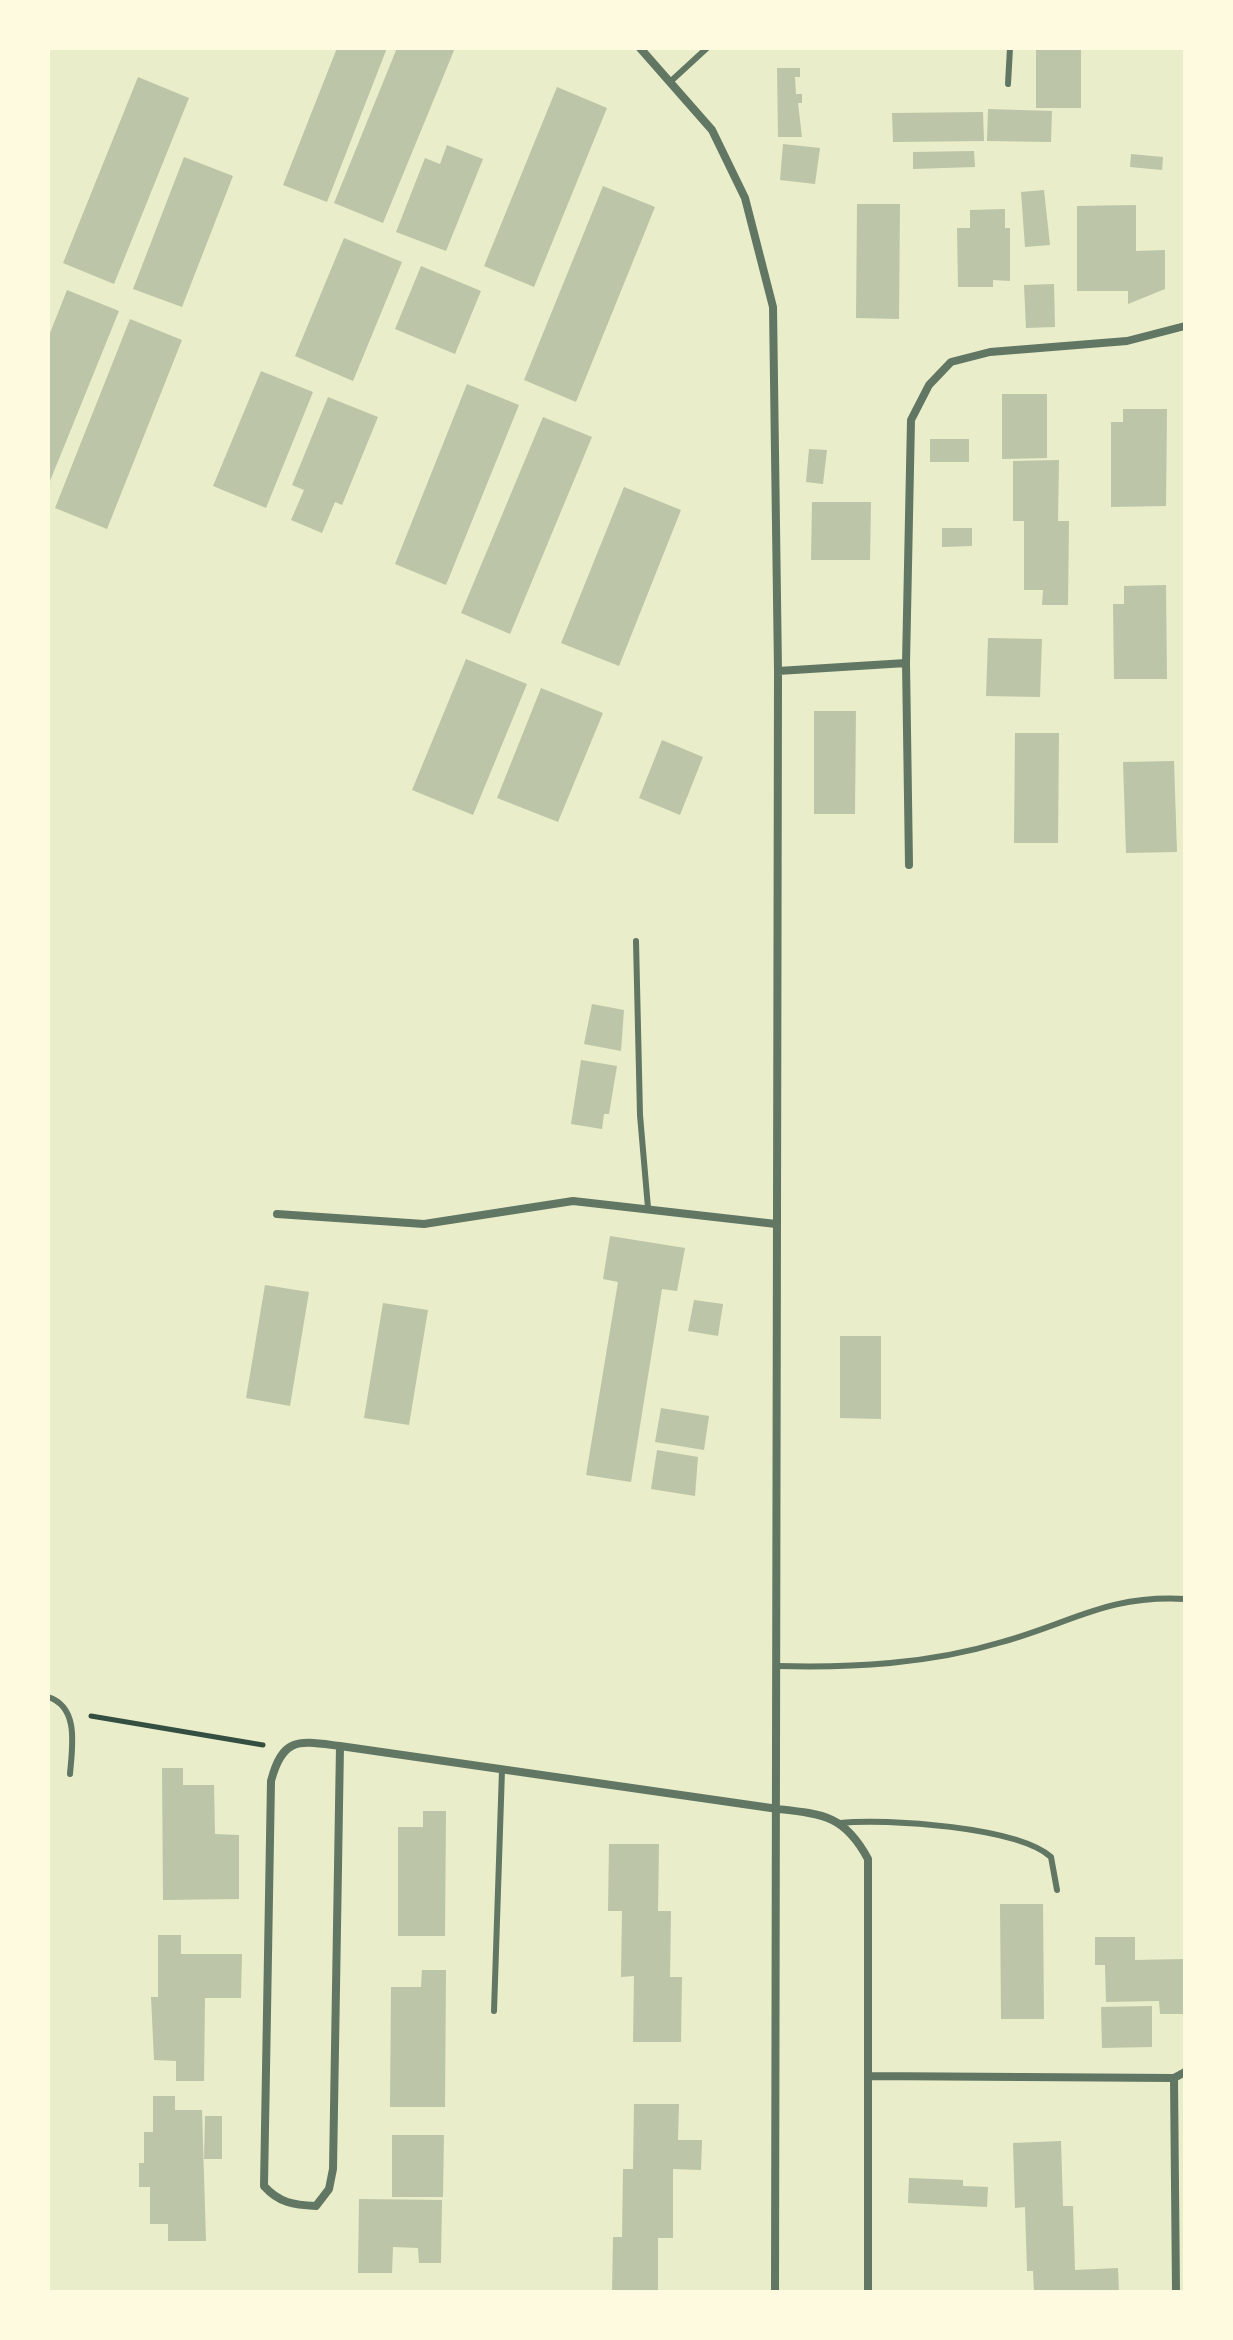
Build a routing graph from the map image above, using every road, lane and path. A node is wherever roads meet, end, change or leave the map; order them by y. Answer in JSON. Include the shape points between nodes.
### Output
{"nodes":[{"id":1,"x":640,"y":48,"type":"edge"},
{"id":2,"x":707,"y":48,"type":"edge"},
{"id":3,"x":1010,"y":48,"type":"edge"},
{"id":4,"x":670,"y":82,"type":"junction"},
{"id":5,"x":1008,"y":84,"type":"dead end"},
{"id":6,"x":1185,"y":326,"type":"edge"},
{"id":7,"x":906,"y":663,"type":"junction"},
{"id":8,"x":778,"y":671,"type":"junction"},
{"id":9,"x":909,"y":865,"type":"dead end"},
{"id":10,"x":636,"y":941,"type":"dead end"},
{"id":11,"x":648,"y":1208,"type":"junction"},
{"id":12,"x":277,"y":1214,"type":"dead end"},
{"id":13,"x":776,"y":1224,"type":"junction"},
{"id":14,"x":1185,"y":1599,"type":"edge"},
{"id":15,"x":777,"y":1666,"type":"junction"},
{"id":16,"x":48,"y":1697,"type":"edge"},
{"id":17,"x":67,"y":1712,"type":"junction"},
{"id":18,"x":340,"y":1746,"type":"junction"},
{"id":19,"x":286,"y":1749,"type":"junction"},
{"id":20,"x":502,"y":1770,"type":"junction"},
{"id":21,"x":70,"y":1774,"type":"dead end"},
{"id":22,"x":778,"y":1809,"type":"junction"},
{"id":23,"x":840,"y":1823,"type":"junction"},
{"id":24,"x":1057,"y":1890,"type":"dead end"},
{"id":25,"x":494,"y":2011,"type":"dead end"},
{"id":26,"x":1185,"y":2072,"type":"edge"},
{"id":27,"x":868,"y":2076,"type":"junction"},
{"id":28,"x":1174,"y":2078,"type":"junction"},
{"id":29,"x":775,"y":2292,"type":"edge"},
{"id":30,"x":868,"y":2292,"type":"edge"},
{"id":31,"x":1176,"y":2292,"type":"edge"}],
"edges":[{"from":1,"to":4,"type":"street"},
{"from":2,"to":4,"type":"lane"},
{"from":3,"to":5,"type":"lane"},
{"from":4,"to":8,"type":"street","via":[[712,130],[745,198],[773,307]]},
{"from":6,"to":7,"type":"street","via":[[1127,341],[990,352],[951,362],[929,385],[911,420]]},
{"from":7,"to":8,"type":"street"},
{"from":7,"to":9,"type":"street"},
{"from":8,"to":13,"type":"street"},
{"from":10,"to":11,"type":"lane"},
{"from":11,"to":12,"type":"street","via":[[573,1201],[424,1224]]},
{"from":11,"to":13,"type":"street"},
{"from":13,"to":15,"type":"street"},
{"from":14,"to":15,"type":"lane","via":[[1114,1602],[952,1655],[844,1667]]},
{"from":15,"to":22,"type":"street"},
{"from":16,"to":17,"type":"lane"},
{"from":17,"to":19,"type":"path"},
{"from":17,"to":21,"type":"lane","via":[[73,1730]]},
{"from":18,"to":19,"type":"street","via":[[300,1741]]},
{"from":18,"to":19,"type":"street","via":[[333,2169],[329,2189],[316,2206],[275,2198],[264,2186],[271,1781]]},
{"from":18,"to":20,"type":"street"},
{"from":20,"to":22,"type":"street"},
{"from":20,"to":25,"type":"lane"},
{"from":22,"to":23,"type":"street","via":[[818,1813]]},
{"from":22,"to":29,"type":"street"},
{"from":23,"to":24,"type":"lane","via":[[896,1820],[1025,1843],[1051,1857]]},
{"from":23,"to":27,"type":"street","via":[[857,1838],[868,1859]]},
{"from":26,"to":28,"type":"street"},
{"from":27,"to":28,"type":"street"},
{"from":27,"to":30,"type":"street"},
{"from":28,"to":31,"type":"street"}]}
